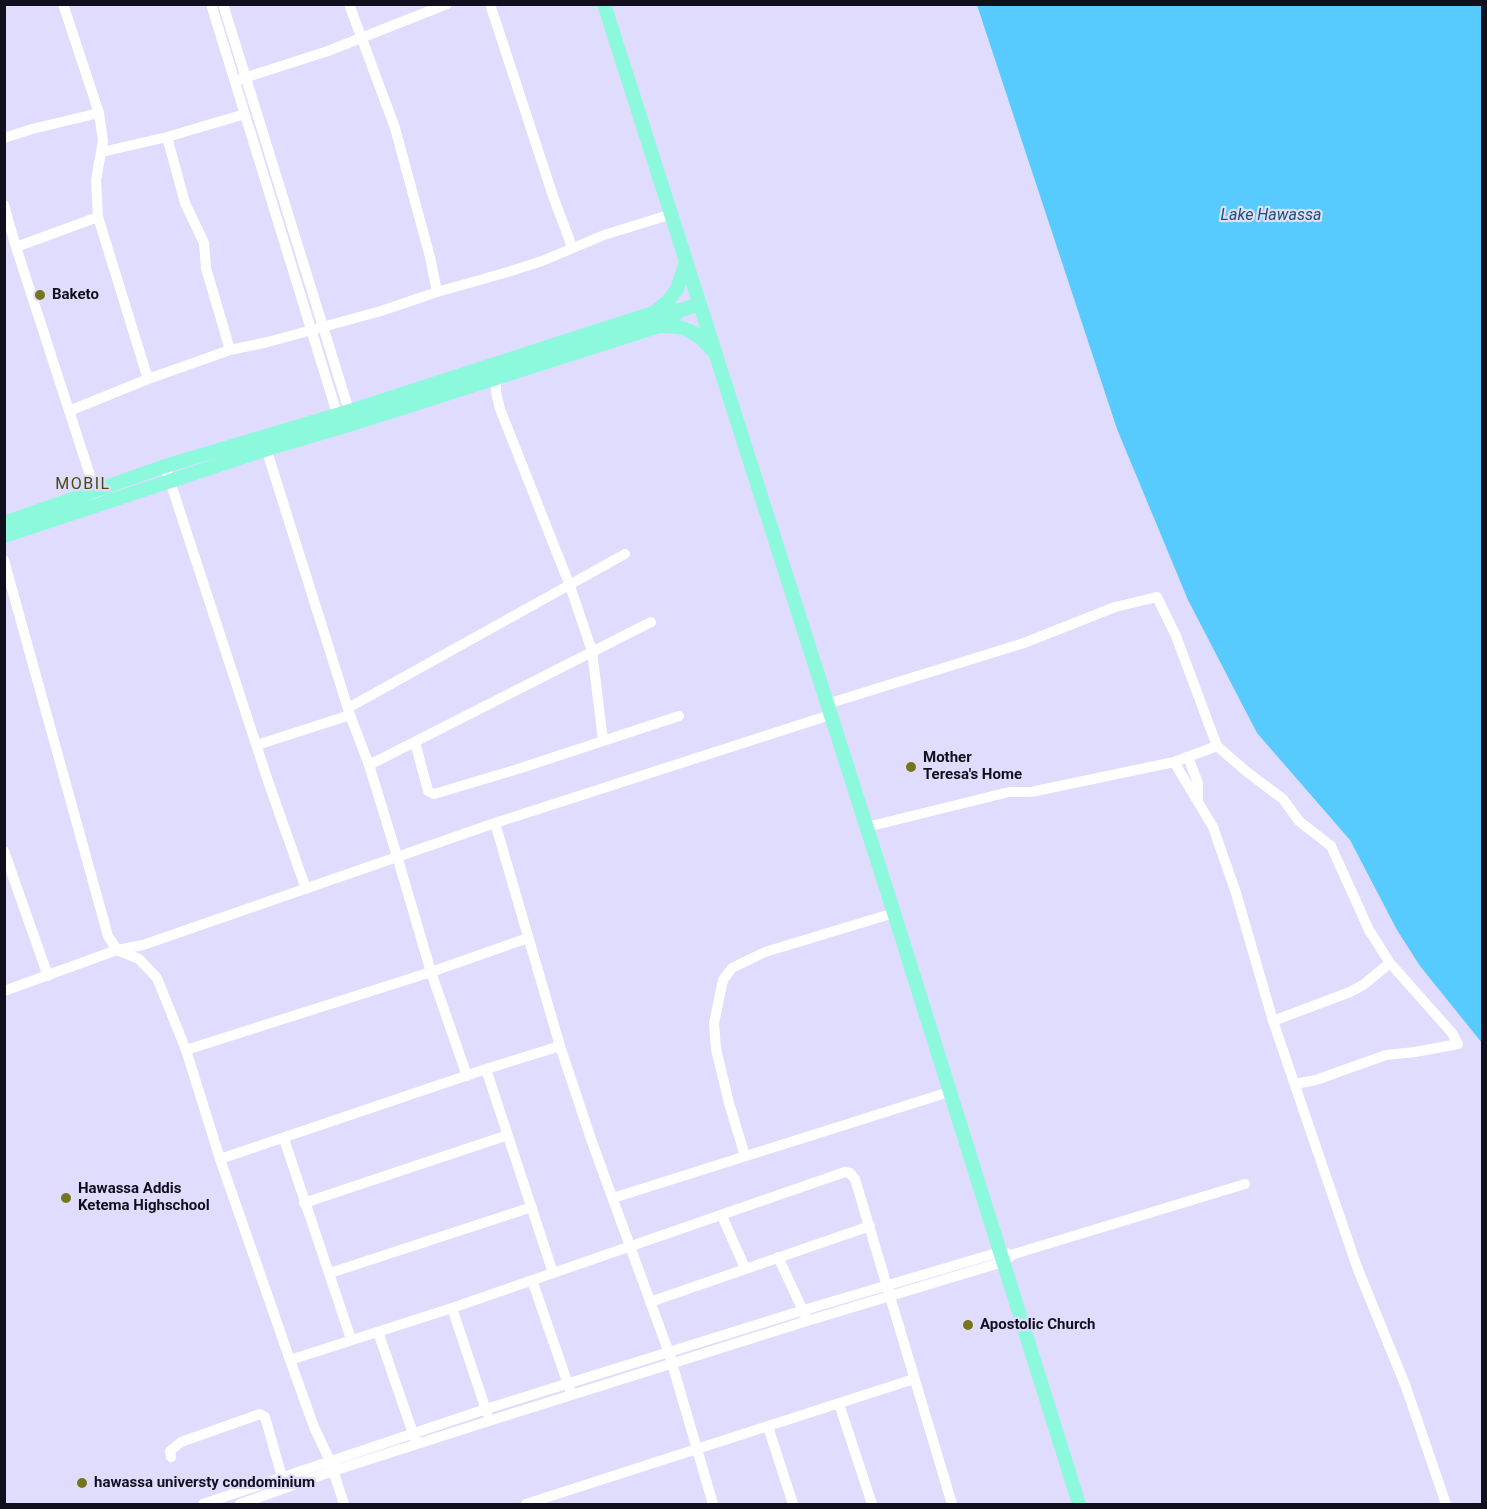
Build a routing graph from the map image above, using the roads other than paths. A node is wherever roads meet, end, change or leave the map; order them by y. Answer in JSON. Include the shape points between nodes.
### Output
{"nodes":[{"id":1,"x":63,"y":4,"type":"edge"},
{"id":2,"x":210,"y":4,"type":"edge"},
{"id":3,"x":223,"y":4,"type":"edge"},
{"id":4,"x":349,"y":4,"type":"edge"},
{"id":5,"x":447,"y":4,"type":"edge"},
{"id":6,"x":490,"y":4,"type":"edge"},
{"id":7,"x":603,"y":4,"type":"edge"},
{"id":8,"x":360,"y":38,"type":"junction"},
{"id":9,"x":246,"y":78,"type":"junction"},
{"id":10,"x":234,"y":81,"type":"junction"},
{"id":11,"x":99,"y":113,"type":"junction"},
{"id":12,"x":244,"y":114,"type":"junction"},
{"id":13,"x":166,"y":137,"type":"junction"},
{"id":14,"x":4,"y":138,"type":"edge"},
{"id":15,"x":102,"y":152,"type":"junction"},
{"id":16,"x":4,"y":205,"type":"edge"},
{"id":17,"x":672,"y":214,"type":"junction"},
{"id":18,"x":98,"y":217,"type":"junction"},
{"id":19,"x":16,"y":247,"type":"junction"},
{"id":20,"x":572,"y":247,"type":"junction"},
{"id":21,"x":686,"y":262,"type":"junction"},
{"id":22,"x":436,"y":292,"type":"junction"},
{"id":23,"x":700,"y":304,"type":"junction"},
{"id":24,"x":681,"y":310,"type":"junction"},
{"id":25,"x":653,"y":313,"type":"junction"},
{"id":26,"x":620,"y":323,"type":"junction"},
{"id":27,"x":659,"y":326,"type":"junction"},
{"id":28,"x":324,"y":327,"type":"junction"},
{"id":29,"x":312,"y":330,"type":"junction"},
{"id":30,"x":624,"y":337,"type":"junction"},
{"id":31,"x":230,"y":350,"type":"junction"},
{"id":32,"x":714,"y":352,"type":"junction"},
{"id":33,"x":496,"y":370,"type":"junction"},
{"id":34,"x":148,"y":379,"type":"junction"},
{"id":35,"x":69,"y":411,"type":"junction"},
{"id":36,"x":345,"y":419,"type":"junction"},
{"id":37,"x":265,"y":443,"type":"junction"},
{"id":38,"x":165,"y":466,"type":"junction"},
{"id":39,"x":170,"y":480,"type":"junction"},
{"id":40,"x":94,"y":490,"type":"junction"},
{"id":41,"x":99,"y":505,"type":"junction"},
{"id":42,"x":5,"y":525,"type":"edge"},
{"id":43,"x":625,"y":554,"type":"dead end"},
{"id":44,"x":4,"y":560,"type":"edge"},
{"id":45,"x":570,"y":586,"type":"junction"},
{"id":46,"x":651,"y":622,"type":"dead end"},
{"id":47,"x":592,"y":651,"type":"junction"},
{"id":48,"x":829,"y":709,"type":"junction"},
{"id":49,"x":349,"y":711,"type":"junction"},
{"id":50,"x":679,"y":716,"type":"dead end"},
{"id":51,"x":603,"y":740,"type":"junction"},
{"id":52,"x":415,"y":742,"type":"junction"},
{"id":53,"x":257,"y":745,"type":"junction"},
{"id":54,"x":1217,"y":746,"type":"junction"},
{"id":55,"x":1188,"y":757,"type":"junction"},
{"id":56,"x":1174,"y":762,"type":"junction"},
{"id":57,"x":369,"y":765,"type":"junction"},
{"id":58,"x":1198,"y":800,"type":"junction"},
{"id":59,"x":495,"y":823,"type":"junction"},
{"id":60,"x":867,"y":827,"type":"junction"},
{"id":61,"x":4,"y":851,"type":"edge"},
{"id":62,"x":397,"y":856,"type":"junction"},
{"id":63,"x":306,"y":889,"type":"junction"},
{"id":64,"x":894,"y":913,"type":"junction"},
{"id":65,"x":528,"y":938,"type":"junction"},
{"id":66,"x":117,"y":950,"type":"junction"},
{"id":67,"x":1390,"y":963,"type":"junction"},
{"id":68,"x":431,"y":972,"type":"junction"},
{"id":69,"x":48,"y":976,"type":"junction"},
{"id":70,"x":4,"y":991,"type":"edge"},
{"id":71,"x":1273,"y":1021,"type":"junction"},
{"id":72,"x":560,"y":1046,"type":"junction"},
{"id":73,"x":186,"y":1050,"type":"junction"},
{"id":74,"x":486,"y":1069,"type":"junction"},
{"id":75,"x":467,"y":1076,"type":"junction"},
{"id":76,"x":1295,"y":1084,"type":"junction"},
{"id":77,"x":950,"y":1092,"type":"junction"},
{"id":78,"x":508,"y":1135,"type":"junction"},
{"id":79,"x":284,"y":1139,"type":"junction"},
{"id":80,"x":745,"y":1156,"type":"junction"},
{"id":81,"x":220,"y":1159,"type":"junction"},
{"id":82,"x":1245,"y":1184,"type":"dead end"},
{"id":83,"x":613,"y":1198,"type":"junction"},
{"id":84,"x":304,"y":1203,"type":"junction"},
{"id":85,"x":532,"y":1207,"type":"junction"},
{"id":86,"x":723,"y":1216,"type":"junction"},
{"id":87,"x":870,"y":1226,"type":"junction"},
{"id":88,"x":630,"y":1246,"type":"junction"},
{"id":89,"x":1005,"y":1256,"type":"junction"},
{"id":90,"x":778,"y":1257,"type":"junction"},
{"id":91,"x":745,"y":1268,"type":"junction"},
{"id":92,"x":330,"y":1273,"type":"junction"},
{"id":93,"x":553,"y":1273,"type":"junction"},
{"id":94,"x":532,"y":1280,"type":"junction"},
{"id":95,"x":890,"y":1291,"type":"junction"},
{"id":96,"x":650,"y":1302,"type":"junction"},
{"id":97,"x":452,"y":1308,"type":"junction"},
{"id":98,"x":806,"y":1316,"type":"junction"},
{"id":99,"x":378,"y":1332,"type":"junction"},
{"id":100,"x":351,"y":1339,"type":"junction"},
{"id":101,"x":669,"y":1353,"type":"junction"},
{"id":102,"x":290,"y":1360,"type":"junction"},
{"id":103,"x":673,"y":1364,"type":"junction"},
{"id":104,"x":914,"y":1379,"type":"junction"},
{"id":105,"x":569,"y":1389,"type":"junction"},
{"id":106,"x":839,"y":1404,"type":"junction"},
{"id":107,"x":486,"y":1409,"type":"junction"},
{"id":108,"x":489,"y":1421,"type":"junction"},
{"id":109,"x":768,"y":1427,"type":"junction"},
{"id":110,"x":415,"y":1440,"type":"junction"},
{"id":111,"x":696,"y":1450,"type":"junction"},
{"id":112,"x":171,"y":1457,"type":"dead end"},
{"id":113,"x":331,"y":1466,"type":"junction"},
{"id":114,"x":282,"y":1477,"type":"junction"},
{"id":115,"x":203,"y":1504,"type":"edge"},
{"id":116,"x":240,"y":1504,"type":"edge"},
{"id":117,"x":344,"y":1504,"type":"edge"},
{"id":118,"x":526,"y":1504,"type":"edge"},
{"id":119,"x":713,"y":1504,"type":"edge"},
{"id":120,"x":793,"y":1504,"type":"edge"},
{"id":121,"x":872,"y":1504,"type":"edge"},
{"id":122,"x":952,"y":1504,"type":"edge"},
{"id":123,"x":1079,"y":1504,"type":"edge"},
{"id":124,"x":1446,"y":1504,"type":"edge"}],
"edges":[{"from":1,"to":11,"type":"street"},
{"from":2,"to":10,"type":"street"},
{"from":3,"to":9,"type":"street"},
{"from":4,"to":8,"type":"street"},
{"from":5,"to":8,"type":"street"},
{"from":6,"to":20,"type":"street"},
{"from":7,"to":17,"type":"main road"},
{"from":8,"to":9,"type":"street"},
{"from":8,"to":22,"type":"street","via":[[395,128]]},
{"from":9,"to":10,"type":"street"},
{"from":9,"to":28,"type":"street"},
{"from":10,"to":12,"type":"street"},
{"from":11,"to":14,"type":"street"},
{"from":11,"to":15,"type":"street"},
{"from":12,"to":13,"type":"street"},
{"from":12,"to":29,"type":"street"},
{"from":13,"to":15,"type":"street"},
{"from":13,"to":31,"type":"street","via":[[185,203],[204,243],[206,268]]},
{"from":15,"to":18,"type":"street","via":[[96,180]]},
{"from":16,"to":19,"type":"street"},
{"from":17,"to":20,"type":"street"},
{"from":17,"to":21,"type":"main road"},
{"from":18,"to":19,"type":"street"},
{"from":18,"to":34,"type":"street"},
{"from":19,"to":35,"type":"street"},
{"from":20,"to":22,"type":"street","via":[[531,265]]},
{"from":21,"to":23,"type":"main road"},
{"from":21,"to":25,"type":"main road","via":[[672,297]]},
{"from":22,"to":28,"type":"street"},
{"from":23,"to":24,"type":"main road"},
{"from":23,"to":32,"type":"main road"},
{"from":24,"to":25,"type":"main road"},
{"from":24,"to":27,"type":"main road"},
{"from":25,"to":26,"type":"main road"},
{"from":26,"to":30,"type":"main road"},
{"from":26,"to":33,"type":"main road"},
{"from":27,"to":30,"type":"main road"},
{"from":27,"to":32,"type":"main road","via":[[690,331]]},
{"from":28,"to":29,"type":"street"},
{"from":28,"to":36,"type":"street"},
{"from":29,"to":31,"type":"street"},
{"from":29,"to":36,"type":"street"},
{"from":30,"to":33,"type":"main road"},
{"from":31,"to":34,"type":"street"},
{"from":32,"to":48,"type":"main road"},
{"from":33,"to":36,"type":"main road"},
{"from":33,"to":45,"type":"street","via":[[500,409]]},
{"from":34,"to":35,"type":"street"},
{"from":35,"to":40,"type":"street"},
{"from":36,"to":37,"type":"main road"},
{"from":37,"to":38,"type":"main road"},
{"from":37,"to":39,"type":"main road"},
{"from":37,"to":49,"type":"street"},
{"from":38,"to":39,"type":"street"},
{"from":38,"to":40,"type":"main road"},
{"from":39,"to":41,"type":"main road"},
{"from":39,"to":53,"type":"street"},
{"from":40,"to":41,"type":"street"},
{"from":40,"to":42,"type":"main road"},
{"from":41,"to":42,"type":"main road"},
{"from":43,"to":45,"type":"street"},
{"from":44,"to":66,"type":"street","via":[[108,936]]},
{"from":45,"to":47,"type":"street"},
{"from":45,"to":49,"type":"street"},
{"from":46,"to":47,"type":"street"},
{"from":47,"to":51,"type":"street"},
{"from":47,"to":52,"type":"street"},
{"from":48,"to":54,"type":"street","via":[[1024,643],[1115,607],[1157,597],[1176,636]]},
{"from":48,"to":59,"type":"street"},
{"from":48,"to":60,"type":"main road"},
{"from":49,"to":53,"type":"street"},
{"from":49,"to":57,"type":"street"},
{"from":50,"to":51,"type":"street"},
{"from":51,"to":52,"type":"street","via":[[434,794],[428,791]]},
{"from":52,"to":57,"type":"street"},
{"from":53,"to":63,"type":"street"},
{"from":54,"to":55,"type":"street"},
{"from":54,"to":67,"type":"street","via":[[1283,799],[1299,821],[1331,846],[1369,930]]},
{"from":55,"to":56,"type":"street"},
{"from":55,"to":58,"type":"street","via":[[1198,783]]},
{"from":56,"to":58,"type":"street"},
{"from":56,"to":60,"type":"street","via":[[1030,792],[1009,792]]},
{"from":57,"to":62,"type":"street"},
{"from":58,"to":71,"type":"street","via":[[1223,853]]},
{"from":59,"to":62,"type":"street"},
{"from":59,"to":65,"type":"street"},
{"from":60,"to":64,"type":"main road"},
{"from":61,"to":69,"type":"street"},
{"from":62,"to":63,"type":"street"},
{"from":62,"to":68,"type":"street"},
{"from":63,"to":66,"type":"street","via":[[144,945]]},
{"from":64,"to":77,"type":"main road"},
{"from":64,"to":80,"type":"street","via":[[765,952],[732,968],[723,980],[714,1023],[716,1049]]},
{"from":65,"to":68,"type":"street"},
{"from":65,"to":72,"type":"street"},
{"from":66,"to":69,"type":"street"},
{"from":66,"to":73,"type":"street","via":[[139,959],[157,978]]},
{"from":67,"to":71,"type":"street","via":[[1350,992]]},
{"from":67,"to":76,"type":"street","via":[[1458,1044],[1386,1055]]},
{"from":68,"to":73,"type":"street"},
{"from":68,"to":75,"type":"street"},
{"from":69,"to":70,"type":"street"},
{"from":71,"to":76,"type":"street"},
{"from":72,"to":74,"type":"street"},
{"from":72,"to":83,"type":"street"},
{"from":73,"to":81,"type":"street"},
{"from":74,"to":75,"type":"street"},
{"from":74,"to":78,"type":"street"},
{"from":75,"to":79,"type":"street"},
{"from":76,"to":124,"type":"street","via":[[1357,1267],[1406,1387]]},
{"from":77,"to":80,"type":"street"},
{"from":77,"to":89,"type":"main road"},
{"from":78,"to":84,"type":"street"},
{"from":78,"to":85,"type":"street"},
{"from":79,"to":81,"type":"street"},
{"from":79,"to":84,"type":"street"},
{"from":80,"to":83,"type":"street"},
{"from":81,"to":102,"type":"street"},
{"from":82,"to":89,"type":"street"},
{"from":83,"to":88,"type":"street"},
{"from":84,"to":92,"type":"street"},
{"from":85,"to":92,"type":"street"},
{"from":85,"to":93,"type":"street"},
{"from":86,"to":87,"type":"street","via":[[845,1172],[855,1179]]},
{"from":86,"to":88,"type":"street"},
{"from":86,"to":91,"type":"street"},
{"from":87,"to":90,"type":"street"},
{"from":87,"to":95,"type":"street"},
{"from":88,"to":93,"type":"street"},
{"from":88,"to":96,"type":"street"},
{"from":89,"to":95,"type":"street"},
{"from":89,"to":123,"type":"main road"},
{"from":90,"to":91,"type":"street"},
{"from":90,"to":98,"type":"street"},
{"from":91,"to":96,"type":"street"},
{"from":92,"to":100,"type":"street"},
{"from":93,"to":94,"type":"street"},
{"from":94,"to":97,"type":"street"},
{"from":94,"to":105,"type":"street"},
{"from":95,"to":98,"type":"street"},
{"from":95,"to":104,"type":"street"},
{"from":96,"to":101,"type":"street"},
{"from":97,"to":99,"type":"street"},
{"from":97,"to":107,"type":"street"},
{"from":98,"to":101,"type":"street"},
{"from":98,"to":103,"type":"street"},
{"from":99,"to":100,"type":"street"},
{"from":99,"to":110,"type":"street"},
{"from":100,"to":102,"type":"street"},
{"from":101,"to":103,"type":"street"},
{"from":101,"to":105,"type":"street"},
{"from":102,"to":113,"type":"street"},
{"from":103,"to":105,"type":"street"},
{"from":103,"to":111,"type":"street"},
{"from":104,"to":106,"type":"street"},
{"from":104,"to":122,"type":"street"},
{"from":105,"to":107,"type":"street"},
{"from":105,"to":108,"type":"street"},
{"from":106,"to":109,"type":"street"},
{"from":106,"to":121,"type":"street"},
{"from":107,"to":108,"type":"street"},
{"from":107,"to":110,"type":"street"},
{"from":108,"to":110,"type":"street"},
{"from":109,"to":111,"type":"street"},
{"from":109,"to":120,"type":"street"},
{"from":110,"to":113,"type":"street"},
{"from":111,"to":118,"type":"street"},
{"from":111,"to":119,"type":"street"},
{"from":112,"to":114,"type":"street","via":[[170,1451],[181,1442],[260,1414],[265,1417]]},
{"from":113,"to":114,"type":"street"},
{"from":113,"to":116,"type":"street"},
{"from":113,"to":117,"type":"street"},
{"from":114,"to":115,"type":"street"}]}
